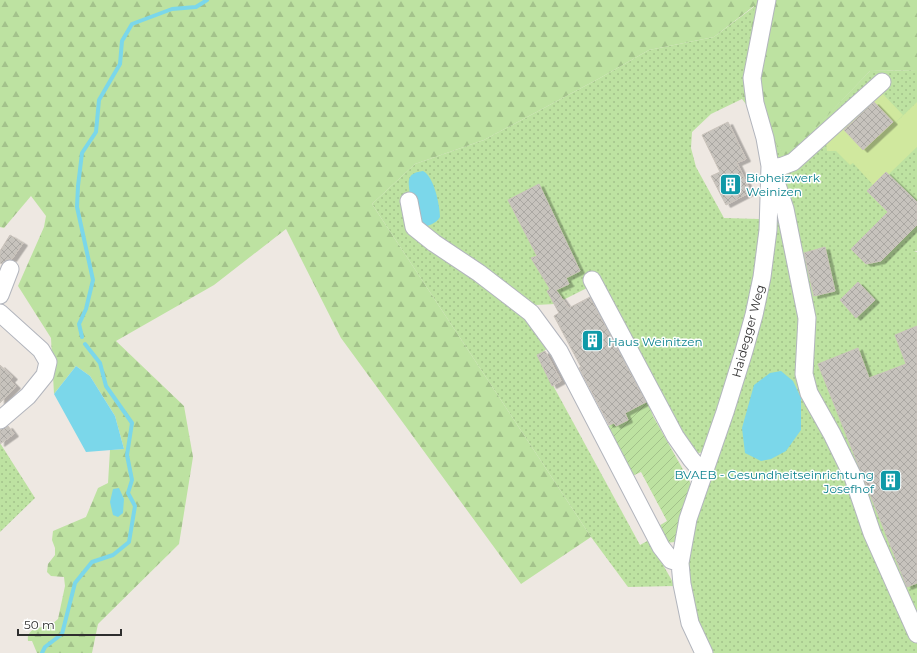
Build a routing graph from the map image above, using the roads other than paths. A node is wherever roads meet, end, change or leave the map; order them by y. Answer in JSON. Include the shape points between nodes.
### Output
{"nodes":[{"id":1,"x":767,"y":0,"type":"edge"},
{"id":2,"x":882,"y":82,"type":"dead end"},
{"id":3,"x":770,"y":166,"type":"junction"},
{"id":4,"x":409,"y":201,"type":"dead end"},
{"id":5,"x":10,"y":269,"type":"dead end"},
{"id":6,"x":592,"y":280,"type":"dead end"},
{"id":7,"x":0,"y":296,"type":"edge"},
{"id":8,"x":0,"y":313,"type":"edge"},
{"id":9,"x":0,"y":420,"type":"edge"},
{"id":10,"x":703,"y":474,"type":"junction"},
{"id":11,"x":680,"y":563,"type":"junction"},
{"id":12,"x":917,"y":634,"type":"edge"},
{"id":13,"x":704,"y":653,"type":"edge"}],
"edges":[{"from":1,"to":3,"type":"street","name":"Haidegger Weg","via":[[752,78]]},
{"from":2,"to":3,"type":"street","via":[[793,162],[780,167]]},
{"from":3,"to":10,"type":"street","name":"Haidegger Weg","via":[[768,230],[754,315]]},
{"from":3,"to":12,"type":"street","via":[[785,209],[807,318],[804,374],[809,393],[853,477],[872,533]]},
{"from":4,"to":11,"type":"street","via":[[414,227],[531,313],[559,351],[661,547],[671,560]]},
{"from":5,"to":7,"type":"street"},
{"from":6,"to":10,"type":"street","via":[[675,436]]},
{"from":8,"to":9,"type":"street","via":[[42,350],[48,362],[45,375],[32,391]]},
{"from":10,"to":11,"type":"street","name":"Haidegger Weg","via":[[688,519]]},
{"from":11,"to":13,"type":"street","name":"Haidegger Weg","via":[[690,623]]}]}
